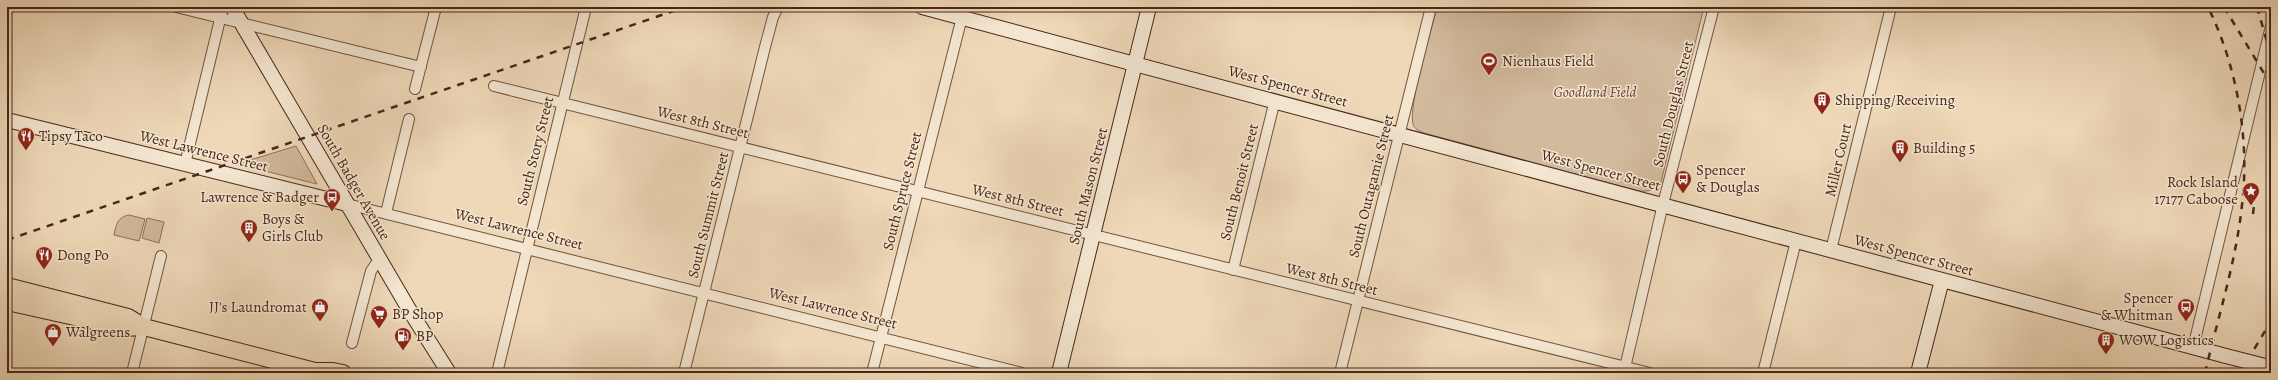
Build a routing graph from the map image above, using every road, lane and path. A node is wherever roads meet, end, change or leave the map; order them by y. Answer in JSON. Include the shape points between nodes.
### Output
{"nodes":[{"id":1,"x":176,"y":7,"type":"edge"},
{"id":2,"x":223,"y":7,"type":"edge"},
{"id":3,"x":232,"y":7,"type":"edge"},
{"id":4,"x":436,"y":7,"type":"edge"},
{"id":5,"x":586,"y":7,"type":"edge"},
{"id":6,"x":778,"y":7,"type":"edge"},
{"id":7,"x":922,"y":7,"type":"edge"},
{"id":8,"x":1149,"y":7,"type":"edge"},
{"id":9,"x":1431,"y":7,"type":"edge"},
{"id":10,"x":1714,"y":7,"type":"edge"},
{"id":11,"x":1891,"y":7,"type":"edge"},
{"id":12,"x":772,"y":12,"type":"edge"},
{"id":13,"x":962,"y":17,"type":"junction"},
{"id":14,"x":220,"y":18,"type":"junction"},
{"id":15,"x":242,"y":24,"type":"junction"},
{"id":16,"x":2271,"y":26,"type":"edge"},
{"id":17,"x":1135,"y":63,"type":"junction"},
{"id":18,"x":421,"y":67,"type":"junction"},
{"id":19,"x":494,"y":86,"type":"dead end"},
{"id":20,"x":416,"y":89,"type":"dead end"},
{"id":21,"x":1275,"y":100,"type":"junction"},
{"id":22,"x":563,"y":103,"type":"junction"},
{"id":23,"x":409,"y":119,"type":"dead end"},
{"id":24,"x":7,"y":120,"type":"edge"},
{"id":25,"x":1400,"y":133,"type":"junction"},
{"id":26,"x":740,"y":147,"type":"junction"},
{"id":27,"x":185,"y":164,"type":"junction"},
{"id":28,"x":918,"y":191,"type":"junction"},
{"id":29,"x":347,"y":204,"type":"junction"},
{"id":30,"x":1663,"y":204,"type":"junction"},
{"id":31,"x":386,"y":213,"type":"junction"},
{"id":32,"x":1094,"y":235,"type":"junction"},
{"id":33,"x":1796,"y":241,"type":"junction"},
{"id":34,"x":527,"y":249,"type":"junction"},
{"id":35,"x":1831,"y":250,"type":"junction"},
{"id":36,"x":162,"y":256,"type":"dead end"},
{"id":37,"x":379,"y":259,"type":"junction"},
{"id":38,"x":1233,"y":270,"type":"junction"},
{"id":39,"x":1942,"y":280,"type":"junction"},
{"id":40,"x":7,"y":286,"type":"edge"},
{"id":41,"x":704,"y":294,"type":"junction"},
{"id":42,"x":7,"y":302,"type":"edge"},
{"id":43,"x":1358,"y":302,"type":"junction"},
{"id":44,"x":144,"y":327,"type":"junction"},
{"id":45,"x":880,"y":337,"type":"junction"},
{"id":46,"x":352,"y":343,"type":"dead end"},
{"id":47,"x":2193,"y":348,"type":"junction"},
{"id":48,"x":2270,"y":367,"type":"edge"},
{"id":49,"x":1624,"y":370,"type":"edge"},
{"id":50,"x":316,"y":372,"type":"edge"},
{"id":51,"x":132,"y":373,"type":"edge"},
{"id":52,"x":343,"y":373,"type":"edge"},
{"id":53,"x":449,"y":373,"type":"edge"},
{"id":54,"x":497,"y":373,"type":"edge"},
{"id":55,"x":684,"y":373,"type":"edge"},
{"id":56,"x":872,"y":373,"type":"edge"},
{"id":57,"x":1022,"y":373,"type":"edge"},
{"id":58,"x":1059,"y":373,"type":"edge"},
{"id":59,"x":1340,"y":373,"type":"edge"},
{"id":60,"x":1650,"y":373,"type":"edge"},
{"id":61,"x":1763,"y":373,"type":"edge"},
{"id":62,"x":1918,"y":373,"type":"edge"}],
"edges":[{"from":1,"to":14,"type":"street"},
{"from":2,"to":14,"type":"street"},
{"from":3,"to":15,"type":"street","name":"South Badger Avenue"},
{"from":4,"to":18,"type":"street"},
{"from":5,"to":22,"type":"street","name":"South Story Street"},
{"from":6,"to":12,"type":"street","name":"South Summit Street"},
{"from":7,"to":13,"type":"street","name":"West Spencer Street"},
{"from":8,"to":17,"type":"street","name":"South Mason Street"},
{"from":9,"to":25,"type":"street","name":"South Outagamie Street"},
{"from":10,"to":30,"type":"street","name":"South Douglas Street"},
{"from":11,"to":35,"type":"street","name":"Miller Court"},
{"from":12,"to":26,"type":"street","name":"South Summit Street"},
{"from":13,"to":17,"type":"street","name":"West Spencer Street"},
{"from":13,"to":28,"type":"street","name":"South Spruce Street"},
{"from":14,"to":15,"type":"street"},
{"from":14,"to":27,"type":"street"},
{"from":15,"to":18,"type":"street"},
{"from":15,"to":29,"type":"street","name":"South Badger Avenue"},
{"from":16,"to":47,"type":"street"},
{"from":17,"to":21,"type":"street","name":"West Spencer Street"},
{"from":17,"to":32,"type":"street","name":"South Mason Street"},
{"from":18,"to":20,"type":"street"},
{"from":19,"to":22,"type":"street","name":"West 8th Street"},
{"from":21,"to":25,"type":"street","name":"West Spencer Street"},
{"from":21,"to":38,"type":"street","name":"South Benoit Street"},
{"from":22,"to":26,"type":"street","name":"West 8th Street"},
{"from":22,"to":34,"type":"street","name":"South Story Street"},
{"from":23,"to":31,"type":"street"},
{"from":24,"to":27,"type":"street","name":"West Lawrence Street"},
{"from":25,"to":30,"type":"street","name":"West Spencer Street"},
{"from":25,"to":43,"type":"street","name":"South Outagamie Street"},
{"from":26,"to":28,"type":"street","name":"West 8th Street"},
{"from":26,"to":41,"type":"street","name":"South Summit Street"},
{"from":27,"to":29,"type":"street","name":"West Lawrence Street"},
{"from":28,"to":32,"type":"street","name":"West 8th Street"},
{"from":28,"to":45,"type":"street","name":"South Spruce Street"},
{"from":29,"to":31,"type":"street","name":"West Lawrence Street"},
{"from":29,"to":37,"type":"street","name":"South Badger Avenue"},
{"from":30,"to":33,"type":"street","name":"West Spencer Street"},
{"from":30,"to":49,"type":"street","name":"South Douglas Street"},
{"from":31,"to":34,"type":"street","name":"West Lawrence Street"},
{"from":32,"to":38,"type":"street","name":"West 8th Street"},
{"from":32,"to":58,"type":"street","name":"South Mason Street"},
{"from":33,"to":35,"type":"street","name":"West Spencer Street"},
{"from":33,"to":61,"type":"street"},
{"from":34,"to":41,"type":"street","name":"West Lawrence Street"},
{"from":34,"to":54,"type":"street","name":"South Story Street"},
{"from":35,"to":39,"type":"street","name":"West Spencer Street"},
{"from":36,"to":44,"type":"street"},
{"from":37,"to":46,"type":"street","via":[[371,271]]},
{"from":37,"to":53,"type":"street","name":"South Badger Avenue"},
{"from":38,"to":43,"type":"street","name":"West 8th Street"},
{"from":39,"to":47,"type":"street","name":"West Spencer Street"},
{"from":39,"to":62,"type":"street"},
{"from":40,"to":44,"type":"main road","via":[[128,317]]},
{"from":41,"to":45,"type":"street","name":"West Lawrence Street"},
{"from":41,"to":55,"type":"street","name":"South Summit Street"},
{"from":42,"to":44,"type":"main road","via":[[124,328]]},
{"from":43,"to":49,"type":"street","name":"West 8th Street"},
{"from":43,"to":59,"type":"street","name":"South Outagamie Street"},
{"from":44,"to":50,"type":"main road"},
{"from":44,"to":51,"type":"street"},
{"from":45,"to":56,"type":"street","name":"South Spruce Street"},
{"from":45,"to":57,"type":"street","name":"West Lawrence Street"},
{"from":47,"to":48,"type":"street","name":"West Spencer Street","bridge":true},
{"from":49,"to":60,"type":"street","name":"West 8th Street"},
{"from":50,"to":52,"type":"main road"}]}
